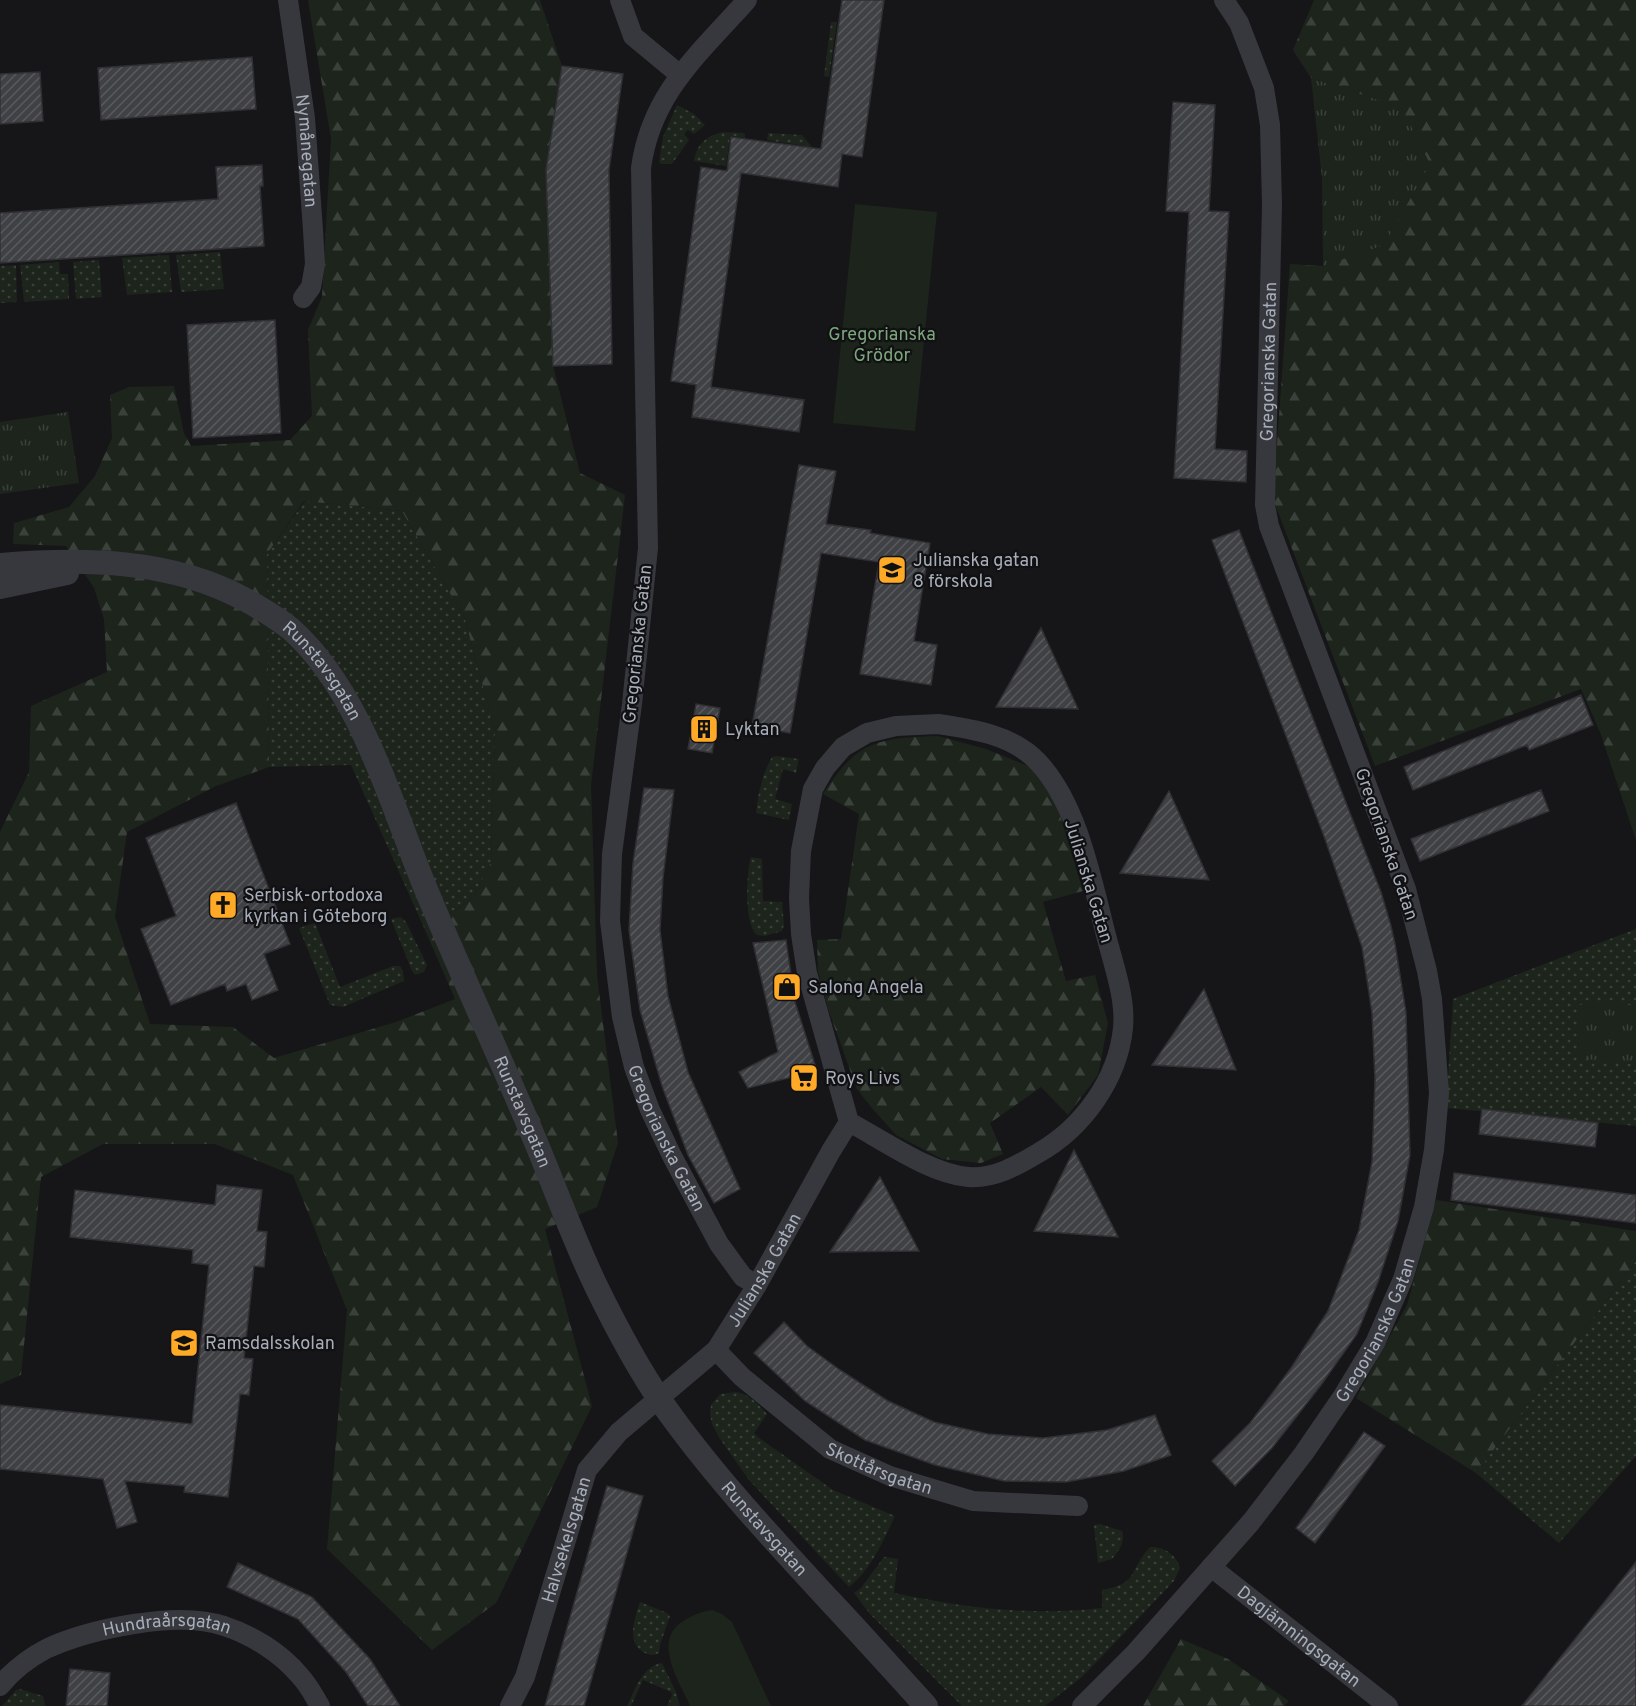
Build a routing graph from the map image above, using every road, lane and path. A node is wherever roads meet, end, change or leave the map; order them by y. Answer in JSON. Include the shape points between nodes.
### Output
{"nodes":[{"id":1,"x":288,"y":0,"type":"edge"},
{"id":2,"x":620,"y":0,"type":"edge"},
{"id":3,"x":747,"y":0,"type":"edge"},
{"id":4,"x":1224,"y":0,"type":"edge"},
{"id":5,"x":680,"y":75,"type":"junction"},
{"id":6,"x":303,"y":298,"type":"dead end"},
{"id":7,"x":119,"y":564,"type":"junction"},
{"id":8,"x":0,"y":566,"type":"edge"},
{"id":9,"x":0,"y":587,"type":"edge"},
{"id":10,"x":849,"y":1122,"type":"junction"},
{"id":11,"x":757,"y":1285,"type":"junction"},
{"id":12,"x":716,"y":1350,"type":"junction"},
{"id":13,"x":659,"y":1398,"type":"junction"},
{"id":14,"x":1078,"y":1506,"type":"dead end"},
{"id":15,"x":1211,"y":1567,"type":"junction"},
{"id":16,"x":0,"y":1686,"type":"edge"},
{"id":17,"x":320,"y":1706,"type":"edge"},
{"id":18,"x":510,"y":1706,"type":"edge"},
{"id":19,"x":926,"y":1706,"type":"edge"},
{"id":20,"x":1082,"y":1706,"type":"edge"},
{"id":21,"x":1388,"y":1706,"type":"edge"}],
"edges":[{"from":1,"to":6,"type":"street","name":"Nymånegatan","via":[[305,118],[315,264],[311,287]]},
{"from":2,"to":5,"type":"street","via":[[633,36]]},
{"from":3,"to":5,"type":"street","name":"Gregorianska Gatan"},
{"from":4,"to":15,"type":"street","name":"Gregorianska Gatan","via":[[1239,23],[1264,88],[1270,125],[1272,205],[1265,505],[1269,526],[1406,889],[1432,999],[1439,1093],[1424,1207],[1404,1279],[1375,1343],[1304,1454]]},
{"from":5,"to":11,"type":"street","name":"Gregorianska Gatan","via":[[659,106],[641,168],[648,548],[612,854],[610,921],[622,1017],[650,1110],[719,1244],[743,1277]]},
{"from":7,"to":8,"type":"street","name":"Runstavsgatan","via":[[46,561]]},
{"from":7,"to":9,"type":"street","name":"Runstavsgatan"},
{"from":7,"to":13,"type":"street","name":"Runstavsgatan","via":[[178,573],[234,593],[291,630],[337,683],[358,722],[596,1285]]},
{"from":10,"to":10,"type":"street","name":"Julianska Gatan","via":[[938,1170],[968,1177],[986,1176],[1014,1167],[1048,1147],[1082,1119],[1109,1079],[1124,1027],[1120,988],[1078,834],[1060,794],[1038,762],[999,737],[938,724],[896,726],[867,733],[843,747],[813,789],[801,851],[801,934],[807,973]]},
{"from":10,"to":11,"type":"street","name":"Julianska Gatan"},
{"from":11,"to":12,"type":"street","name":"Julianska Gatan"},
{"from":12,"to":13,"type":"street","name":"Julianska Gatan"},
{"from":12,"to":14,"type":"street","name":"Skottårsgatan","via":[[742,1377],[830,1449],[890,1476],[973,1501]]},
{"from":13,"to":18,"type":"street","name":"Halvsekelsgatan","via":[[619,1432],[587,1470],[525,1677]]},
{"from":13,"to":19,"type":"street","name":"Runstavsgatan","via":[[748,1512]]},
{"from":15,"to":20,"type":"street","name":"Gregorianska Gatan","via":[[1137,1652]]},
{"from":15,"to":21,"type":"street","name":"Dagjämningsgatan"},
{"from":16,"to":17,"type":"street","name":"Hundraårsgatan","via":[[10,1673],[35,1656],[69,1640],[133,1624],[183,1620],[223,1625],[254,1639],[301,1676]]}]}
